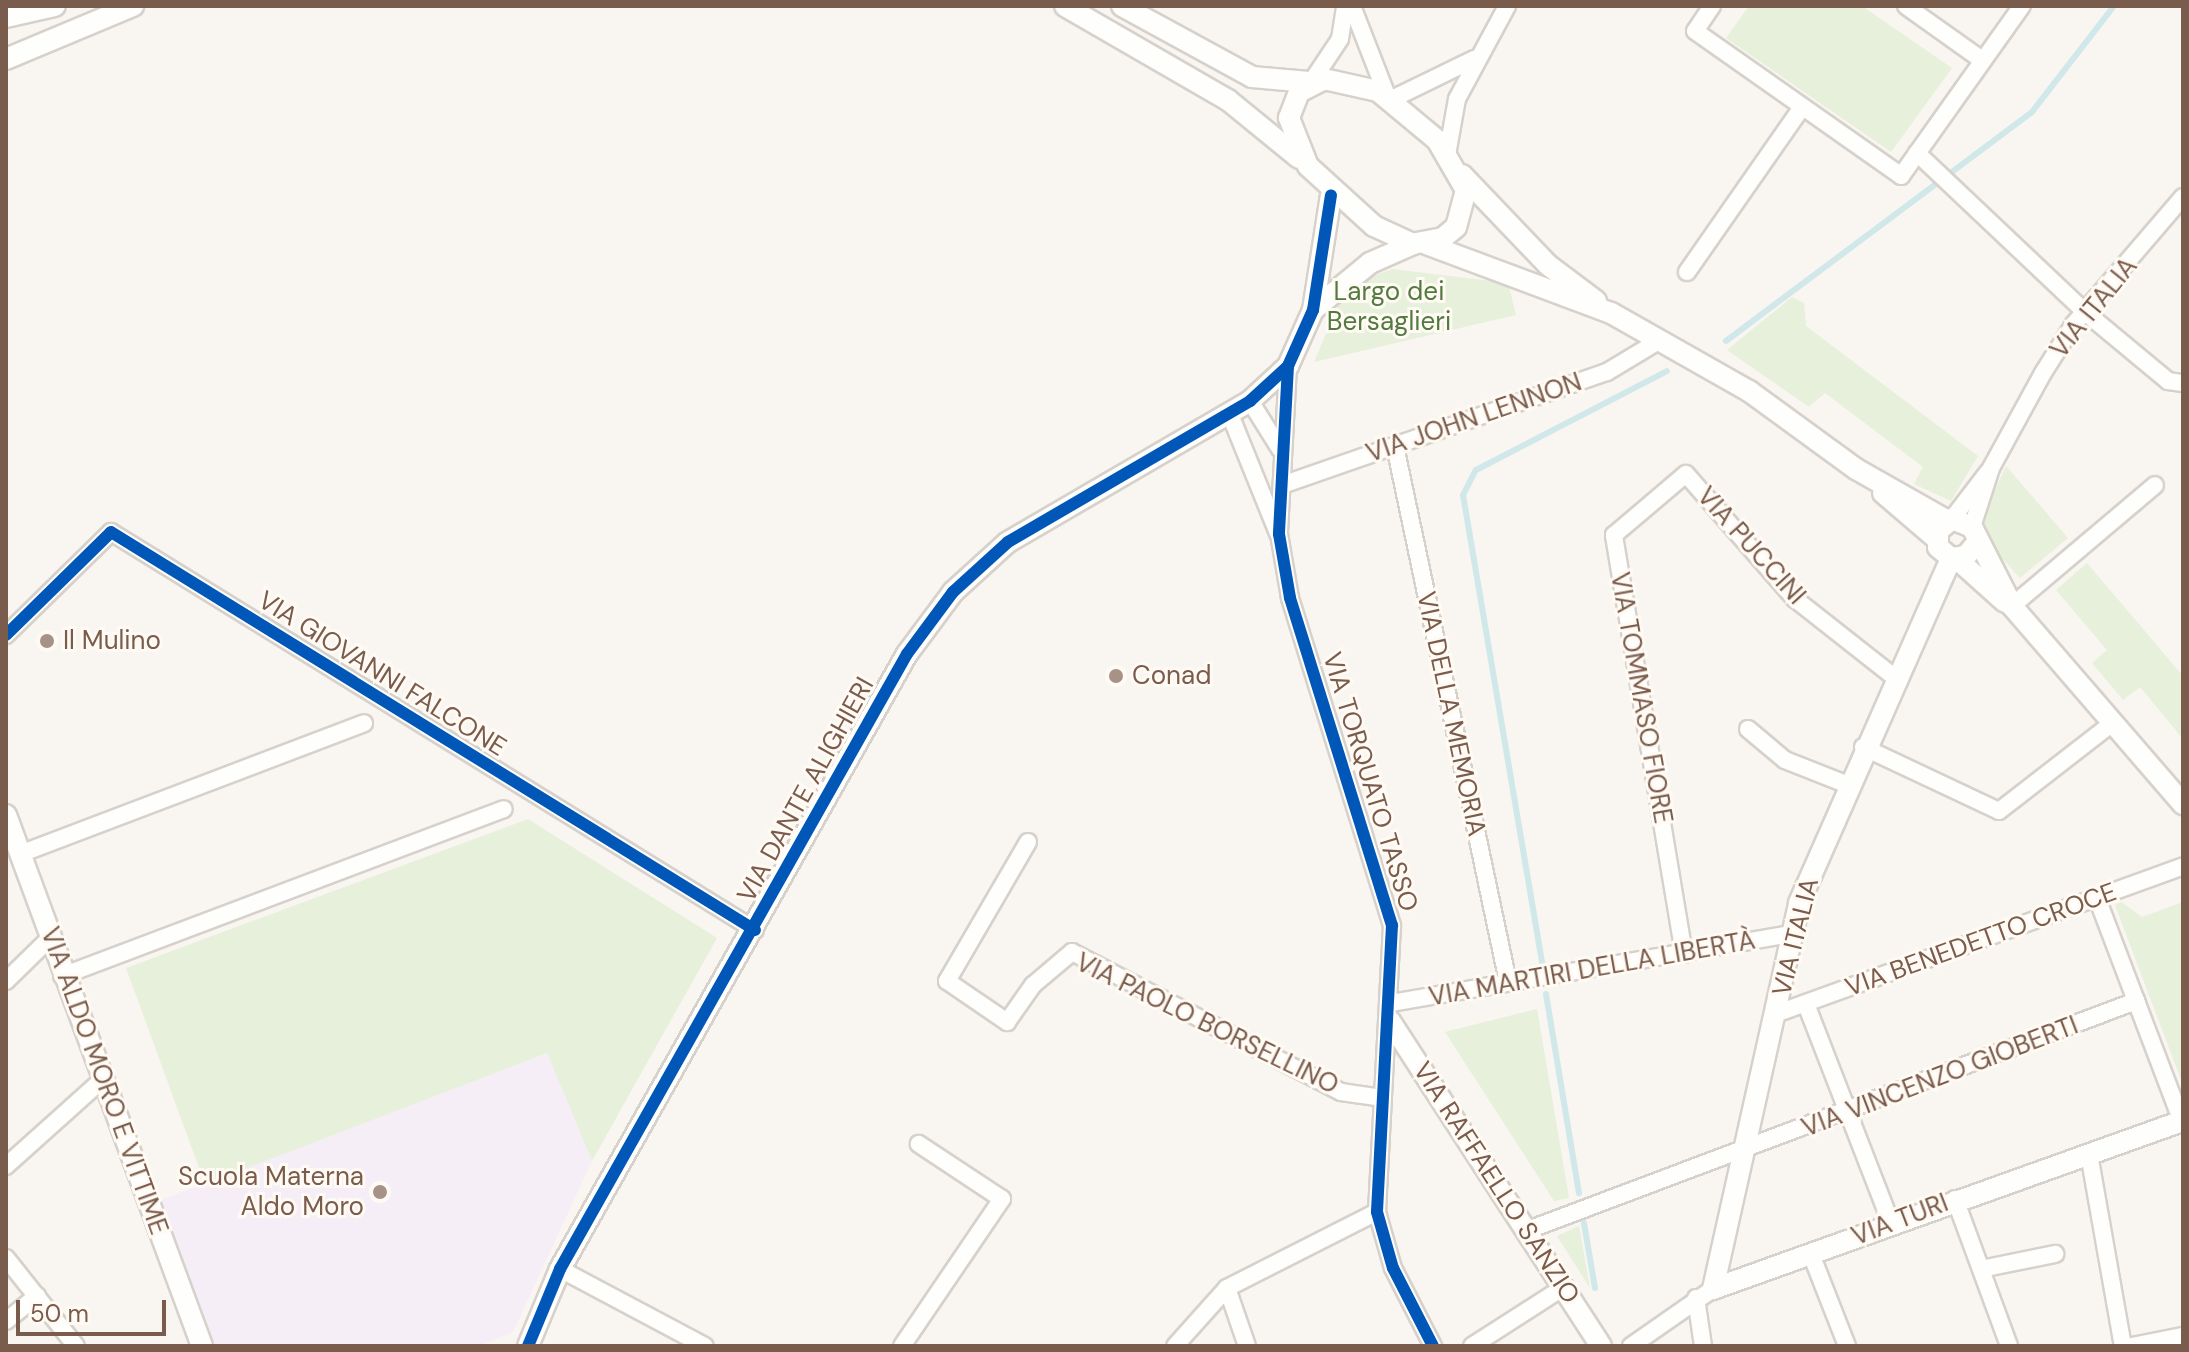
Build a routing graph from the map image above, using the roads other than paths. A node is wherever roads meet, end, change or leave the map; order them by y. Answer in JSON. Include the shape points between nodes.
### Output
{"nodes":[{"id":1,"x":55,"y":6,"type":"edge"},
{"id":2,"x":133,"y":6,"type":"edge"},
{"id":3,"x":1065,"y":6,"type":"edge"},
{"id":4,"x":1122,"y":6,"type":"edge"},
{"id":5,"x":1345,"y":6,"type":"edge"},
{"id":6,"x":1352,"y":6,"type":"edge"},
{"id":7,"x":1507,"y":6,"type":"edge"},
{"id":8,"x":1712,"y":6,"type":"edge"},
{"id":9,"x":1906,"y":6,"type":"edge"},
{"id":10,"x":2022,"y":6,"type":"edge"},
{"id":11,"x":6,"y":17,"type":"edge"},
{"id":12,"x":6,"y":59,"type":"edge"},
{"id":13,"x":1474,"y":59,"type":"junction"},
{"id":14,"x":1982,"y":60,"type":"junction"},
{"id":15,"x":1311,"y":82,"type":"junction"},
{"id":16,"x":1390,"y":97,"type":"junction"},
{"id":17,"x":1802,"y":107,"type":"junction"},
{"id":18,"x":1922,"y":157,"type":"junction"},
{"id":19,"x":1452,"y":162,"type":"junction"},
{"id":20,"x":1308,"y":166,"type":"junction"},
{"id":21,"x":1331,"y":195,"type":"junction"},
{"id":22,"x":2183,"y":197,"type":"edge"},
{"id":23,"x":1419,"y":244,"type":"junction"},
{"id":24,"x":1687,"y":272,"type":"dead end"},
{"id":25,"x":1313,"y":310,"type":"junction"},
{"id":26,"x":2085,"y":312,"type":"junction"},
{"id":27,"x":1611,"y":313,"type":"junction"},
{"id":28,"x":1660,"y":340,"type":"junction"},
{"id":29,"x":1288,"y":366,"type":"junction"},
{"id":30,"x":2183,"y":383,"type":"edge"},
{"id":31,"x":1250,"y":401,"type":"junction"},
{"id":32,"x":1229,"y":412,"type":"junction"},
{"id":33,"x":1395,"y":446,"type":"junction"},
{"id":34,"x":1281,"y":450,"type":"junction"},
{"id":35,"x":1856,"y":469,"type":"junction"},
{"id":36,"x":1686,"y":474,"type":"joint"},
{"id":37,"x":1282,"y":485,"type":"junction"},
{"id":38,"x":2155,"y":485,"type":"dead end"},
{"id":39,"x":1962,"y":528,"type":"junction"},
{"id":40,"x":1279,"y":534,"type":"junction"},
{"id":41,"x":1937,"y":539,"type":"junction"},
{"id":42,"x":1954,"y":558,"type":"junction"},
{"id":43,"x":2012,"y":606,"type":"junction"},
{"id":44,"x":6,"y":635,"type":"edge"},
{"id":45,"x":1893,"y":676,"type":"junction"},
{"id":46,"x":364,"y":723,"type":"dead end"},
{"id":47,"x":2111,"y":724,"type":"junction"},
{"id":48,"x":1748,"y":729,"type":"dead end"},
{"id":49,"x":1863,"y":747,"type":"junction"},
{"id":50,"x":1846,"y":784,"type":"junction"},
{"id":51,"x":2183,"y":804,"type":"edge"},
{"id":52,"x":504,"y":809,"type":"dead end"},
{"id":53,"x":6,"y":815,"type":"edge"},
{"id":54,"x":1028,"y":842,"type":"dead end"},
{"id":55,"x":20,"y":854,"type":"junction"},
{"id":56,"x":2183,"y":866,"type":"edge"},
{"id":57,"x":2097,"y":898,"type":"junction"},
{"id":58,"x":755,"y":930,"type":"junction"},
{"id":59,"x":1792,"y":934,"type":"junction"},
{"id":60,"x":51,"y":937,"type":"junction"},
{"id":61,"x":1684,"y":954,"type":"junction"},
{"id":62,"x":62,"y":976,"type":"junction"},
{"id":63,"x":6,"y":981,"type":"edge"},
{"id":64,"x":1508,"y":982,"type":"junction"},
{"id":65,"x":2136,"y":1001,"type":"junction"},
{"id":66,"x":1806,"y":1004,"type":"junction"},
{"id":67,"x":1391,"y":1012,"type":"junction"},
{"id":68,"x":1778,"y":1013,"type":"junction"},
{"id":69,"x":103,"y":1079,"type":"junction"},
{"id":70,"x":1382,"y":1098,"type":"junction"},
{"id":71,"x":1848,"y":1113,"type":"junction"},
{"id":72,"x":2183,"y":1122,"type":"edge"},
{"id":73,"x":919,"y":1144,"type":"dead end"},
{"id":74,"x":1743,"y":1151,"type":"junction"},
{"id":75,"x":2089,"y":1154,"type":"junction"},
{"id":76,"x":6,"y":1166,"type":"edge"},
{"id":77,"x":1955,"y":1199,"type":"junction"},
{"id":78,"x":1377,"y":1212,"type":"junction"},
{"id":79,"x":1891,"y":1223,"type":"junction"},
{"id":80,"x":1528,"y":1230,"type":"junction"},
{"id":81,"x":1811,"y":1254,"type":"junction"},
{"id":82,"x":2055,"y":1254,"type":"dead end"},
{"id":83,"x":6,"y":1258,"type":"edge"},
{"id":84,"x":560,"y":1269,"type":"junction"},
{"id":85,"x":1981,"y":1269,"type":"junction"},
{"id":86,"x":1564,"y":1287,"type":"junction"},
{"id":87,"x":1227,"y":1288,"type":"junction"},
{"id":88,"x":1705,"y":1294,"type":"junction"},
{"id":89,"x":37,"y":1296,"type":"junction"},
{"id":90,"x":6,"y":1321,"type":"edge"},
{"id":91,"x":2183,"y":1336,"type":"edge"},
{"id":92,"x":76,"y":1346,"type":"edge"},
{"id":93,"x":202,"y":1346,"type":"edge"},
{"id":94,"x":513,"y":1346,"type":"edge"},
{"id":95,"x":528,"y":1346,"type":"edge"},
{"id":96,"x":705,"y":1346,"type":"edge"},
{"id":97,"x":902,"y":1346,"type":"edge"},
{"id":98,"x":1175,"y":1346,"type":"edge"},
{"id":99,"x":1247,"y":1346,"type":"edge"},
{"id":100,"x":1433,"y":1346,"type":"edge"},
{"id":101,"x":1472,"y":1346,"type":"edge"},
{"id":102,"x":1601,"y":1346,"type":"edge"},
{"id":103,"x":1631,"y":1346,"type":"edge"},
{"id":104,"x":1703,"y":1346,"type":"edge"},
{"id":105,"x":1847,"y":1346,"type":"edge"},
{"id":106,"x":2009,"y":1346,"type":"edge"},
{"id":107,"x":2123,"y":1346,"type":"edge"},
{"id":108,"x":2132,"y":1346,"type":"edge"}],
"edges":[{"from":1,"to":11,"type":"street"},
{"from":2,"to":12,"type":"street"},
{"from":3,"to":20,"type":"street","via":[[1228,100]]},
{"from":4,"to":15,"type":"street","via":[[1252,77]]},
{"from":5,"to":15,"type":"street","via":[[1334,50]]},
{"from":6,"to":16,"type":"street"},
{"from":7,"to":13,"type":"street"},
{"from":8,"to":17,"type":"street","via":[[1695,31]]},
{"from":9,"to":14,"type":"street"},
{"from":10,"to":14,"type":"street"},
{"from":13,"to":16,"type":"street"},
{"from":13,"to":19,"type":"street"},
{"from":14,"to":18,"type":"street"},
{"from":15,"to":16,"type":"street","via":[[1351,81]]},
{"from":15,"to":20,"type":"street","via":[[1289,118]]},
{"from":16,"to":19,"type":"street"},
{"from":17,"to":18,"type":"street","via":[[1901,176]]},
{"from":17,"to":24,"type":"street"},
{"from":18,"to":26,"type":"street"},
{"from":19,"to":23,"type":"street","via":[[1465,208],[1456,227]]},
{"from":19,"to":27,"type":"street","via":[[1548,265]]},
{"from":20,"to":21,"type":"street"},
{"from":21,"to":23,"type":"street"},
{"from":21,"to":25,"type":"street"},
{"from":22,"to":26,"type":"street","name":"VIA ITALIA"},
{"from":23,"to":25,"type":"street","via":[[1370,263]]},
{"from":23,"to":27,"type":"street"},
{"from":25,"to":29,"type":"street"},
{"from":26,"to":30,"type":"street","via":[[2168,381]]},
{"from":26,"to":39,"type":"street","name":"VIA ITALIA","via":[[1991,468]]},
{"from":27,"to":28,"type":"street"},
{"from":28,"to":33,"type":"street","name":"VIA JOHN LENNON","via":[[1607,372]]},
{"from":28,"to":35,"type":"street","via":[[1749,391]]},
{"from":29,"to":31,"type":"street"},
{"from":29,"to":34,"type":"street","name":"VIA TORQUATO TASSO"},
{"from":31,"to":32,"type":"street"},
{"from":31,"to":34,"type":"street"},
{"from":32,"to":40,"type":"street","name":"VIA TORQUATO TASSO"},
{"from":32,"to":58,"type":"street","name":"VIA DANTE ALIGHIERI","via":[[1034,524],[953,592],[880,697]]},
{"from":33,"to":37,"type":"street","name":"VIA JOHN LENNON"},
{"from":33,"to":64,"type":"street","name":"VIA DELLA MEMORIA"},
{"from":34,"to":37,"type":"street","name":"VIA TORQUATO TASSO"},
{"from":35,"to":39,"type":"street"},
{"from":35,"to":41,"type":"street"},
{"from":36,"to":45,"type":"street","name":"VIA PUCCINI","via":[[1795,599]]},
{"from":36,"to":61,"type":"street","name":"VIA TOMMASO FIORE","via":[[1614,535]]},
{"from":37,"to":40,"type":"street","name":"VIA TORQUATO TASSO"},
{"from":38,"to":43,"type":"street"},
{"from":39,"to":41,"type":"street"},
{"from":39,"to":42,"type":"street"},
{"from":39,"to":43,"type":"street"},
{"from":40,"to":67,"type":"street","name":"VIA TORQUATO TASSO","via":[[1290,598],[1392,925]]},
{"from":41,"to":42,"type":"street"},
{"from":42,"to":43,"type":"street"},
{"from":42,"to":45,"type":"street","name":"VIA ITALIA"},
{"from":43,"to":47,"type":"street"},
{"from":44,"to":58,"type":"street","name":"VIA GIOVANNI FALCONE","via":[[111,532]]},
{"from":45,"to":49,"type":"street","name":"VIA ITALIA"},
{"from":46,"to":55,"type":"street"},
{"from":47,"to":49,"type":"street","via":[[1999,811]]},
{"from":47,"to":51,"type":"street"},
{"from":48,"to":50,"type":"street","via":[[1785,760]]},
{"from":49,"to":50,"type":"street","name":"VIA ITALIA"},
{"from":50,"to":59,"type":"street","name":"VIA ITALIA"},
{"from":52,"to":62,"type":"street"},
{"from":53,"to":55,"type":"street","name":"VIA ALDO MORO E VITTIME"},
{"from":54,"to":70,"type":"street","name":"VIA PAOLO BORSELLINO","via":[[947,981],[1007,1022],[1033,985],[1072,952],[1341,1092]]},
{"from":55,"to":60,"type":"street","name":"VIA ALDO MORO E VITTIME"},
{"from":56,"to":57,"type":"street","name":"VIA BENEDETTO CROCE"},
{"from":57,"to":65,"type":"street"},
{"from":57,"to":66,"type":"street","name":"VIA BENEDETTO CROCE"},
{"from":58,"to":84,"type":"street","name":"VIA DANTE ALIGHIERI"},
{"from":59,"to":61,"type":"street","name":"VIA MARTIRI DELLA LIBERTÀ"},
{"from":59,"to":68,"type":"street","name":"VIA ITALIA"},
{"from":60,"to":62,"type":"street","name":"VIA ALDO MORO E VITTIME"},
{"from":60,"to":63,"type":"street"},
{"from":61,"to":64,"type":"street","name":"VIA MARTIRI DELLA LIBERTÀ"},
{"from":62,"to":69,"type":"street","name":"VIA ALDO MORO E VITTIME"},
{"from":64,"to":67,"type":"street","name":"VIA MARTIRI DELLA LIBERTÀ"},
{"from":65,"to":71,"type":"street","name":"VIA VINCENZO GIOBERTI"},
{"from":65,"to":72,"type":"street"},
{"from":66,"to":68,"type":"street","name":"VIA BENEDETTO CROCE"},
{"from":66,"to":71,"type":"street"},
{"from":67,"to":70,"type":"street","name":"VIA TORQUATO TASSO"},
{"from":67,"to":80,"type":"street","name":"VIA RAFFAELLO SANZIO"},
{"from":68,"to":74,"type":"street","name":"VIA ITALIA"},
{"from":69,"to":76,"type":"street"},
{"from":69,"to":93,"type":"street","name":"VIA ALDO MORO E VITTIME"},
{"from":70,"to":78,"type":"street","name":"VIA TORQUATO TASSO"},
{"from":71,"to":74,"type":"street","name":"VIA VINCENZO GIOBERTI"},
{"from":71,"to":79,"type":"street"},
{"from":72,"to":75,"type":"street","name":"VIA TURI"},
{"from":73,"to":97,"type":"street","via":[[1002,1199]]},
{"from":74,"to":80,"type":"street","name":"VIA VINCENZO GIOBERTI"},
{"from":74,"to":88,"type":"street","name":"VIA ITALIA"},
{"from":75,"to":77,"type":"street","name":"VIA TURI"},
{"from":75,"to":107,"type":"street"},
{"from":77,"to":79,"type":"street","name":"VIA TURI"},
{"from":77,"to":85,"type":"street"},
{"from":78,"to":87,"type":"street"},
{"from":78,"to":100,"type":"street","name":"VIA TORQUATO TASSO","via":[[1393,1268]]},
{"from":79,"to":81,"type":"street","name":"VIA TURI"},
{"from":80,"to":86,"type":"street","name":"VIA RAFFAELLO SANZIO"},
{"from":81,"to":88,"type":"street","name":"VIA TURI"},
{"from":81,"to":105,"type":"street"},
{"from":82,"to":85,"type":"street"},
{"from":83,"to":89,"type":"street"},
{"from":84,"to":95,"type":"street","name":"VIA DANTE ALIGHIERI"},
{"from":84,"to":96,"type":"street"},
{"from":85,"to":106,"type":"street"},
{"from":86,"to":101,"type":"street"},
{"from":86,"to":102,"type":"street","name":"VIA RAFFAELLO SANZIO"},
{"from":87,"to":98,"type":"street"},
{"from":87,"to":99,"type":"street"},
{"from":88,"to":103,"type":"street","name":"VIA TURI"},
{"from":88,"to":104,"type":"street"},
{"from":89,"to":90,"type":"street"},
{"from":89,"to":92,"type":"street"},
{"from":91,"to":108,"type":"street"},
{"from":94,"to":95,"type":"street"}]}
